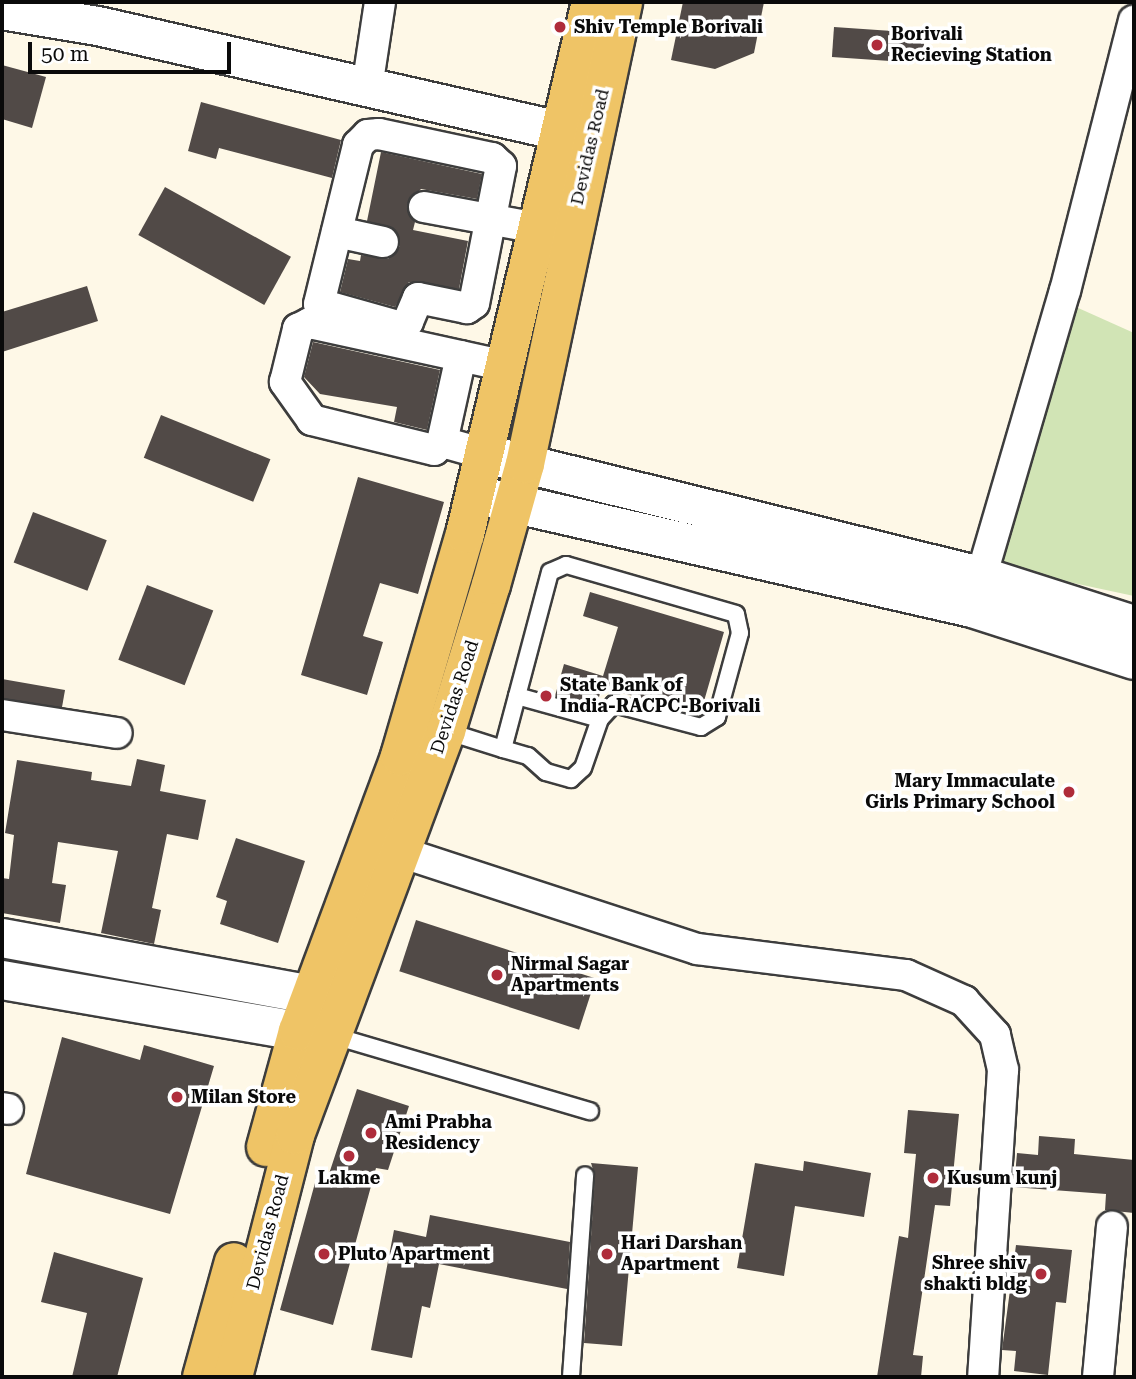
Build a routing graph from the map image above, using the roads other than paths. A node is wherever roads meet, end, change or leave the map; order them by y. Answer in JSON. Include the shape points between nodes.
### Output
{"nodes":[{"id":1,"x":380,"y":2,"type":"edge"},
{"id":2,"x":591,"y":2,"type":"edge"},
{"id":3,"x":624,"y":2,"type":"edge"},
{"id":4,"x":2,"y":10,"type":"edge"},
{"id":5,"x":98,"y":14,"type":"edge"},
{"id":6,"x":1134,"y":21,"type":"edge"},
{"id":7,"x":1128,"y":65,"type":"edge"},
{"id":8,"x":368,"y":88,"type":"junction"},
{"id":9,"x":576,"y":135,"type":"junction"},
{"id":10,"x":424,"y":207,"type":"dead end"},
{"id":11,"x":491,"y":219,"type":"junction"},
{"id":12,"x":537,"y":228,"type":"junction"},
{"id":13,"x":337,"y":232,"type":"junction"},
{"id":14,"x":383,"y":242,"type":"dead end"},
{"id":15,"x":461,"y":356,"type":"junction"},
{"id":16,"x":505,"y":366,"type":"junction"},
{"id":17,"x":442,"y":442,"type":"junction"},
{"id":18,"x":485,"y":454,"type":"junction"},
{"id":19,"x":525,"y":464,"type":"junction"},
{"id":20,"x":474,"y":495,"type":"junction"},
{"id":21,"x":514,"y":504,"type":"junction"},
{"id":22,"x":976,"y":592,"type":"junction"},
{"id":23,"x":1134,"y":625,"type":"edge"},
{"id":24,"x":1134,"y":660,"type":"edge"},
{"id":25,"x":517,"y":696,"type":"junction"},
{"id":26,"x":2,"y":715,"type":"edge"},
{"id":27,"x":600,"y":719,"type":"junction"},
{"id":28,"x":446,"y":731,"type":"junction"},
{"id":29,"x":117,"y":733,"type":"dead end"},
{"id":30,"x":503,"y":749,"type":"junction"},
{"id":31,"x":400,"y":852,"type":"junction"},
{"id":32,"x":2,"y":938,"type":"edge"},
{"id":33,"x":2,"y":980,"type":"edge"},
{"id":34,"x":312,"y":995,"type":"junction"},
{"id":35,"x":315,"y":1033,"type":"junction"},
{"id":36,"x":590,"y":1111,"type":"dead end"},
{"id":37,"x":585,"y":1175,"type":"dead end"},
{"id":38,"x":1112,"y":1227,"type":"dead end"},
{"id":39,"x":202,"y":1377,"type":"edge"},
{"id":40,"x":233,"y":1377,"type":"edge"},
{"id":41,"x":571,"y":1377,"type":"edge"},
{"id":42,"x":984,"y":1377,"type":"edge"},
{"id":43,"x":1098,"y":1377,"type":"edge"}],
"edges":[{"from":1,"to":8,"type":"street"},
{"from":2,"to":9,"type":"main road","name":"Devidas Road"},
{"from":3,"to":9,"type":"main road","name":"Devidas Road"},
{"from":4,"to":5,"type":"street"},
{"from":5,"to":8,"type":"street"},
{"from":6,"to":7,"type":"street"},
{"from":7,"to":22,"type":"street"},
{"from":8,"to":9,"type":"street"},
{"from":9,"to":12,"type":"main road","name":"Devidas Road"},
{"from":9,"to":19,"type":"main road","name":"Devidas Road"},
{"from":10,"to":11,"type":"street"},
{"from":11,"to":12,"type":"street"},
{"from":11,"to":13,"type":"street","via":[[501,166],[492,158],[368,135],[358,145]]},
{"from":11,"to":13,"type":"street","via":[[474,303],[467,308],[418,298],[408,322],[401,327],[318,304]]},
{"from":12,"to":16,"type":"main road","name":"Devidas Road"},
{"from":13,"to":14,"type":"street"},
{"from":15,"to":16,"type":"street"},
{"from":15,"to":17,"type":"street"},
{"from":15,"to":17,"type":"street","via":[[310,323],[298,329],[285,382],[312,421],[434,450]]},
{"from":16,"to":18,"type":"main road","name":"Devidas Road"},
{"from":17,"to":18,"type":"street"},
{"from":18,"to":19,"type":"street"},
{"from":18,"to":20,"type":"main road","name":"Devidas Road"},
{"from":19,"to":21,"type":"main road","name":"Devidas Road"},
{"from":19,"to":22,"type":"street"},
{"from":20,"to":21,"type":"street"},
{"from":20,"to":34,"type":"main road","name":"Devidas Road","via":[[400,756]]},
{"from":21,"to":22,"type":"street"},
{"from":21,"to":28,"type":"main road","name":"Devidas Road"},
{"from":22,"to":23,"type":"street"},
{"from":22,"to":24,"type":"street"},
{"from":25,"to":27,"type":"lane"},
{"from":25,"to":27,"type":"lane","via":[[550,572],[566,565],[736,614],[740,633],[717,717],[701,727],[614,704]]},
{"from":25,"to":30,"type":"lane"},
{"from":26,"to":29,"type":"street"},
{"from":27,"to":30,"type":"lane","via":[[583,768],[572,779],[545,772],[528,756]]},
{"from":28,"to":30,"type":"lane"},
{"from":28,"to":31,"type":"main road","name":"Devidas Road"},
{"from":31,"to":35,"type":"main road","name":"Devidas Road"},
{"from":31,"to":42,"type":"street","via":[[697,949],[906,975],[964,1001],[995,1035],[1003,1070]]},
{"from":32,"to":34,"type":"street"},
{"from":33,"to":35,"type":"street"},
{"from":34,"to":35,"type":"main road","name":"Devidas Road"},
{"from":35,"to":36,"type":"lane"},
{"from":35,"to":39,"type":"main road","name":"Devidas Road"},
{"from":35,"to":40,"type":"main road","name":"Devidas Road"},
{"from":37,"to":41,"type":"lane"},
{"from":38,"to":43,"type":"street"}]}
